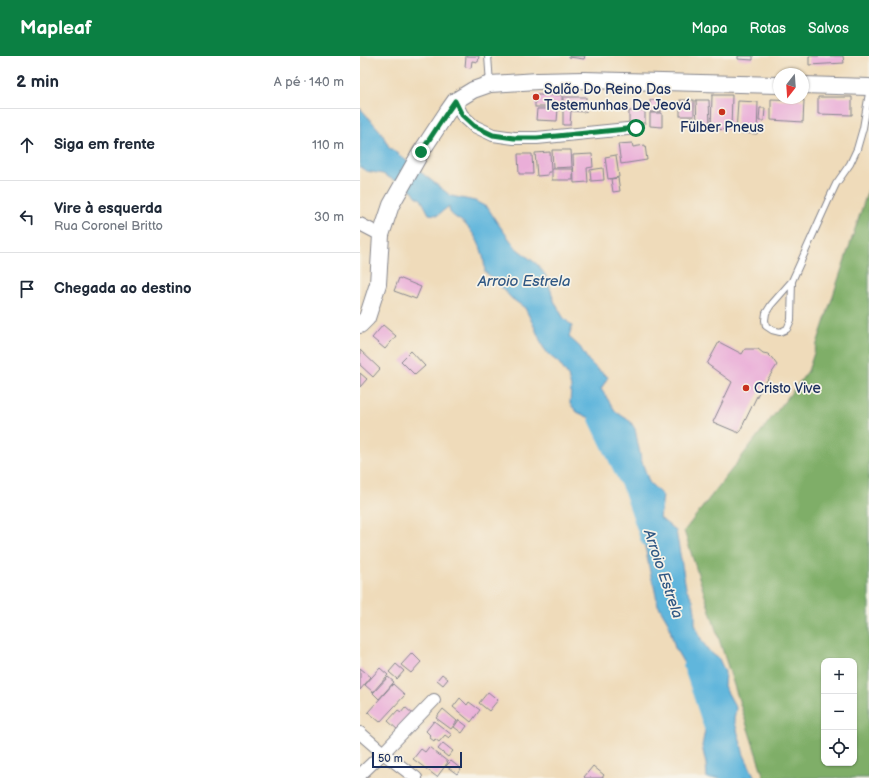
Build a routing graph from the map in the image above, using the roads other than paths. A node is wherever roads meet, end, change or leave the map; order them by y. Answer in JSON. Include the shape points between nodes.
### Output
{"nodes":[{"id":1,"x":488,"y":56,"type":"edge"},
{"id":2,"x":490,"y":84,"type":"junction"},
{"id":3,"x":773,"y":85,"type":"edge"},
{"id":4,"x":809,"y":85,"type":"edge"},
{"id":5,"x":869,"y":87,"type":"edge"},
{"id":6,"x":869,"y":93,"type":"edge"},
{"id":7,"x":455,"y":101,"type":"junction"},
{"id":8,"x":636,"y":128,"type":"dead end"},
{"id":9,"x":360,"y":224,"type":"edge"},
{"id":10,"x":381,"y":235,"type":"junction"},
{"id":11,"x":792,"y":281,"type":"junction"},
{"id":12,"x":360,"y":325,"type":"edge"},
{"id":13,"x":434,"y":700,"type":"dead end"},
{"id":14,"x":360,"y":732,"type":"edge"},
{"id":15,"x":383,"y":753,"type":"junction"},
{"id":16,"x":360,"y":775,"type":"edge"},
{"id":17,"x":416,"y":778,"type":"edge"}],
"edges":[{"from":1,"to":2,"type":"lane"},
{"from":2,"to":3,"type":"main road","via":[[584,80]]},
{"from":2,"to":7,"type":"main road","via":[[473,90]]},
{"from":4,"to":5,"type":"main road"},
{"from":6,"to":11,"type":"lane","via":[[857,149],[836,184]]},
{"from":7,"to":8,"type":"street","via":[[462,115],[474,126],[493,135],[537,138]]},
{"from":7,"to":10,"type":"main road","via":[[421,152],[392,205]]},
{"from":9,"to":10,"type":"street"},
{"from":10,"to":12,"type":"main road","via":[[378,284],[367,318]]},
{"from":11,"to":11,"type":"lane","via":[[766,313],[766,326],[772,330],[780,332],[787,329],[791,320]]},
{"from":13,"to":15,"type":"street"},
{"from":14,"to":15,"type":"street"},
{"from":15,"to":16,"type":"street"},
{"from":15,"to":17,"type":"street"}]}
